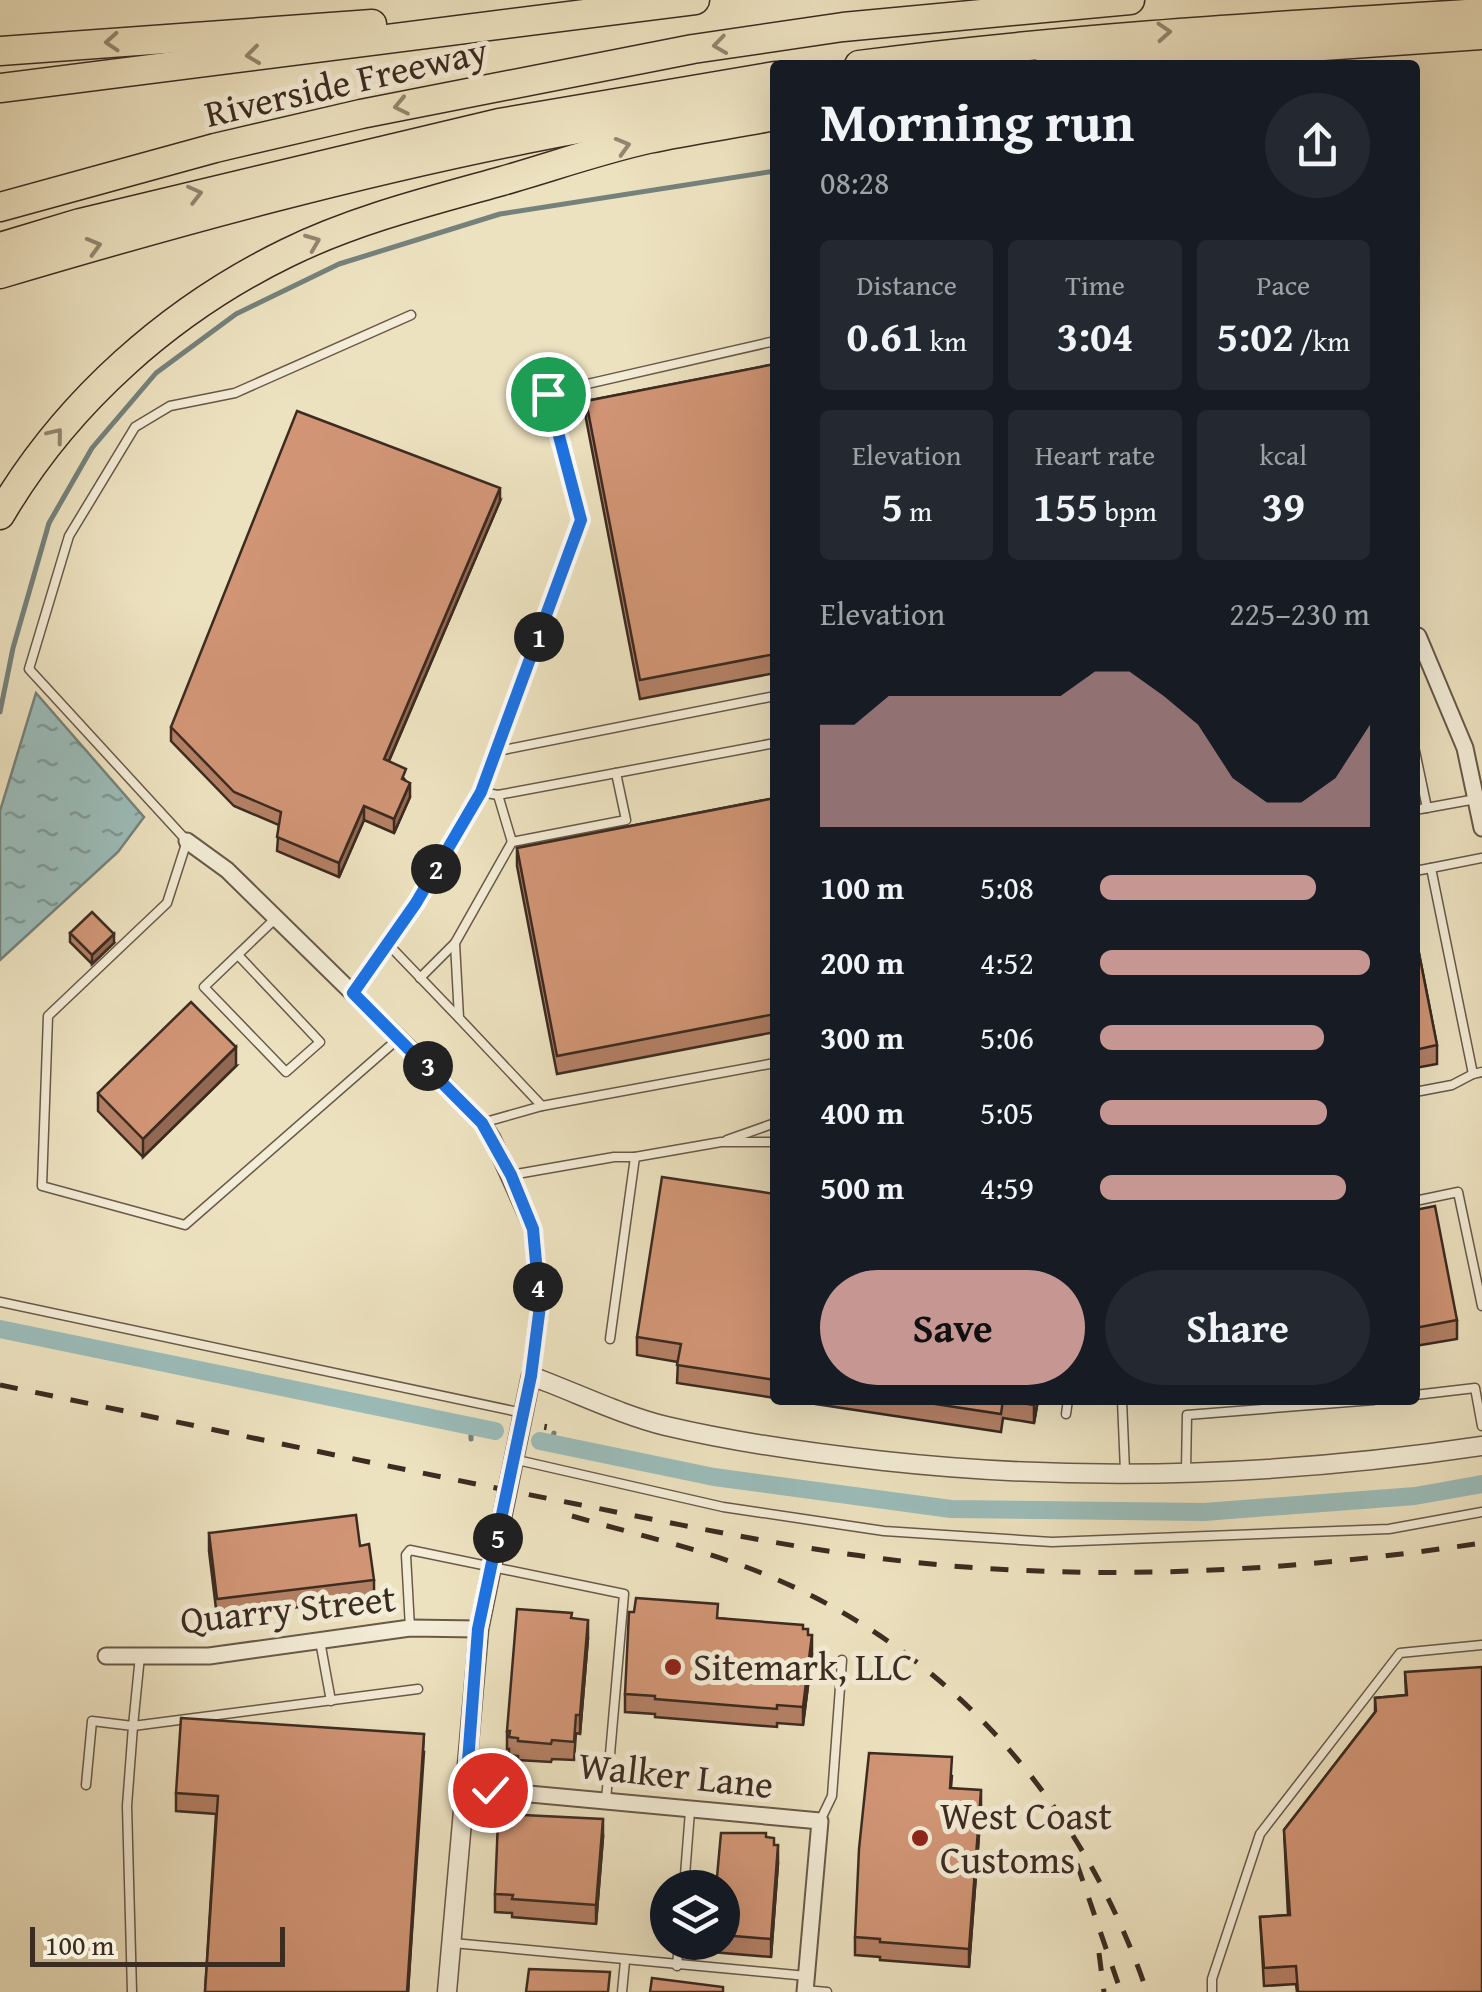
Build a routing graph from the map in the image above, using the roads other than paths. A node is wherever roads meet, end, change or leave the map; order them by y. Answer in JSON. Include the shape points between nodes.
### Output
{"nodes":[{"id":1,"x":695,"y":0,"type":"edge"},
{"id":2,"x":1130,"y":0,"type":"edge"},
{"id":3,"x":1482,"y":13,"type":"edge"},
{"id":4,"x":558,"y":16,"type":"junction"},
{"id":5,"x":1482,"y":35,"type":"edge"},
{"id":6,"x":0,"y":51,"type":"edge"},
{"id":7,"x":904,"y":60,"type":"edge"},
{"id":8,"x":1112,"y":60,"type":"edge"},
{"id":9,"x":770,"y":77,"type":"edge"},
{"id":10,"x":0,"y":88,"type":"edge"},
{"id":11,"x":770,"y":97,"type":"edge"},
{"id":12,"x":770,"y":117,"type":"edge"},
{"id":13,"x":0,"y":207,"type":"edge"},
{"id":14,"x":0,"y":247,"type":"edge"},
{"id":15,"x":0,"y":274,"type":"edge"},
{"id":16,"x":411,"y":315,"type":"dead end"},
{"id":17,"x":770,"y":343,"type":"edge"},
{"id":18,"x":0,"y":515,"type":"edge"},
{"id":19,"x":1420,"y":647,"type":"edge"},
{"id":20,"x":770,"y":697,"type":"edge"},
{"id":21,"x":770,"y":744,"type":"edge"},
{"id":22,"x":498,"y":750,"type":"junction"},
{"id":23,"x":616,"y":773,"type":"junction"},
{"id":24,"x":1420,"y":777,"type":"edge"},
{"id":25,"x":481,"y":792,"type":"junction"},
{"id":26,"x":498,"y":795,"type":"junction"},
{"id":27,"x":1476,"y":799,"type":"junction"},
{"id":28,"x":1426,"y":808,"type":"junction"},
{"id":29,"x":1420,"y":809,"type":"edge"},
{"id":30,"x":1482,"y":828,"type":"edge"},
{"id":31,"x":187,"y":841,"type":"junction"},
{"id":32,"x":512,"y":842,"type":"junction"},
{"id":33,"x":1482,"y":858,"type":"edge"},
{"id":34,"x":1431,"y":868,"type":"junction"},
{"id":35,"x":1420,"y":870,"type":"edge"},
{"id":36,"x":276,"y":918,"type":"junction"},
{"id":37,"x":387,"y":943,"type":"junction"},
{"id":38,"x":456,"y":943,"type":"junction"},
{"id":39,"x":238,"y":955,"type":"junction"},
{"id":40,"x":420,"y":978,"type":"junction"},
{"id":41,"x":353,"y":993,"type":"junction"},
{"id":42,"x":459,"y":1018,"type":"junction"},
{"id":43,"x":399,"y":1038,"type":"junction"},
{"id":44,"x":770,"y":1063,"type":"edge"},
{"id":45,"x":1477,"y":1073,"type":"edge"},
{"id":46,"x":1420,"y":1091,"type":"edge"},
{"id":47,"x":542,"y":1106,"type":"junction"},
{"id":48,"x":482,"y":1123,"type":"junction"},
{"id":49,"x":770,"y":1125,"type":"edge"},
{"id":50,"x":721,"y":1142,"type":"junction"},
{"id":51,"x":770,"y":1142,"type":"edge"},
{"id":52,"x":635,"y":1158,"type":"junction"},
{"id":53,"x":511,"y":1175,"type":"junction"},
{"id":54,"x":1420,"y":1200,"type":"edge"},
{"id":55,"x":0,"y":1302,"type":"edge"},
{"id":56,"x":1482,"y":1306,"type":"edge"},
{"id":57,"x":610,"y":1338,"type":"dead end"},
{"id":58,"x":531,"y":1376,"type":"junction"},
{"id":59,"x":1482,"y":1379,"type":"edge"},
{"id":60,"x":1475,"y":1388,"type":"junction"},
{"id":61,"x":1420,"y":1394,"type":"edge"},
{"id":62,"x":1067,"y":1405,"type":"edge"},
{"id":63,"x":1122,"y":1405,"type":"edge"},
{"id":64,"x":1188,"y":1405,"type":"edge"},
{"id":65,"x":1312,"y":1405,"type":"edge"},
{"id":66,"x":1066,"y":1414,"type":"dead end"},
{"id":67,"x":1187,"y":1415,"type":"junction"},
{"id":68,"x":522,"y":1418,"type":"junction"},
{"id":69,"x":1482,"y":1426,"type":"edge"},
{"id":70,"x":1482,"y":1446,"type":"edge"},
{"id":71,"x":514,"y":1455,"type":"junction"},
{"id":72,"x":1186,"y":1475,"type":"junction"},
{"id":73,"x":1126,"y":1476,"type":"junction"},
{"id":74,"x":1482,"y":1512,"type":"edge"},
{"id":75,"x":493,"y":1568,"type":"junction"},
{"id":76,"x":410,"y":1628,"type":"junction"},
{"id":77,"x":478,"y":1629,"type":"junction"},
{"id":78,"x":320,"y":1640,"type":"junction"},
{"id":79,"x":1482,"y":1644,"type":"edge"},
{"id":80,"x":106,"y":1656,"type":"dead end"},
{"id":81,"x":140,"y":1656,"type":"junction"},
{"id":82,"x":842,"y":1660,"type":"dead end"},
{"id":83,"x":418,"y":1689,"type":"dead end"},
{"id":84,"x":331,"y":1701,"type":"junction"},
{"id":85,"x":133,"y":1726,"type":"junction"},
{"id":86,"x":86,"y":1785,"type":"dead end"},
{"id":87,"x":466,"y":1788,"type":"junction"},
{"id":88,"x":606,"y":1800,"type":"junction"},
{"id":89,"x":690,"y":1811,"type":"junction"},
{"id":90,"x":820,"y":1821,"type":"junction"},
{"id":91,"x":685,"y":1870,"type":"edge"},
{"id":92,"x":451,"y":1943,"type":"junction"},
{"id":93,"x":678,"y":1960,"type":"edge"},
{"id":94,"x":625,"y":1962,"type":"junction"},
{"id":95,"x":677,"y":1966,"type":"junction"},
{"id":96,"x":806,"y":1986,"type":"edge"},
{"id":97,"x":132,"y":1992,"type":"edge"},
{"id":98,"x":447,"y":1992,"type":"edge"},
{"id":99,"x":622,"y":1992,"type":"edge"},
{"id":100,"x":827,"y":1992,"type":"edge"},
{"id":101,"x":1212,"y":1992,"type":"edge"}],
"edges":[{"from":1,"to":4,"type":"highway"},
{"from":2,"to":13,"type":"highway","name":"Riverside Freeway","one_way":true,"via":[[843,27],[693,49],[362,114]]},
{"from":7,"to":3,"type":"highway","one_way":true,"via":[[1141,34]]},
{"from":4,"to":6,"type":"highway","one_way":true,"via":[[330,25]]},
{"from":4,"to":10,"type":"highway","one_way":true},
{"from":5,"to":8,"type":"highway"},
{"from":14,"to":9,"type":"highway","one_way":true,"via":[[498,123]]},
{"from":15,"to":11,"type":"highway","one_way":true,"via":[[350,178],[550,134]]},
{"from":18,"to":12,"type":"highway","one_way":true,"via":[[92,394],[233,281],[352,227],[515,177],[647,140]]},
{"from":16,"to":31,"type":"lane","via":[[236,393],[170,406],[135,426],[69,536],[30,669]]},
{"from":17,"to":22,"type":"lane","via":[[548,394],[581,520]]},
{"from":19,"to":27,"type":"street","via":[[1465,748]]},
{"from":20,"to":22,"type":"lane"},
{"from":21,"to":23,"type":"lane"},
{"from":22,"to":25,"type":"lane"},
{"from":23,"to":26,"type":"lane"},
{"from":23,"to":32,"type":"lane","via":[[626,820]]},
{"from":24,"to":28,"type":"lane"},
{"from":25,"to":26,"type":"lane"},
{"from":25,"to":37,"type":"lane"},
{"from":26,"to":32,"type":"lane"},
{"from":27,"to":28,"type":"lane"},
{"from":27,"to":30,"type":"street"},
{"from":28,"to":29,"type":"lane"},
{"from":31,"to":36,"type":"street"},
{"from":31,"to":43,"type":"lane","via":[[166,902],[48,1016],[42,1186],[185,1225]]},
{"from":32,"to":38,"type":"lane"},
{"from":33,"to":34,"type":"lane"},
{"from":34,"to":35,"type":"lane"},
{"from":34,"to":45,"type":"lane"},
{"from":36,"to":39,"type":"lane"},
{"from":36,"to":41,"type":"street"},
{"from":37,"to":40,"type":"lane"},
{"from":37,"to":41,"type":"lane"},
{"from":38,"to":40,"type":"lane"},
{"from":38,"to":42,"type":"lane"},
{"from":39,"to":39,"type":"lane","via":[[204,987],[286,1072],[320,1042]]},
{"from":40,"to":42,"type":"lane"},
{"from":41,"to":43,"type":"street"},
{"from":42,"to":47,"type":"lane"},
{"from":43,"to":48,"type":"street"},
{"from":44,"to":47,"type":"lane"},
{"from":45,"to":46,"type":"lane"},
{"from":47,"to":48,"type":"lane"},
{"from":48,"to":53,"type":"street"},
{"from":49,"to":50,"type":"lane"},
{"from":50,"to":51,"type":"lane"},
{"from":50,"to":52,"type":"lane"},
{"from":52,"to":53,"type":"lane"},
{"from":52,"to":57,"type":"lane"},
{"from":53,"to":58,"type":"street","via":[[533,1229],[540,1306]]},
{"from":54,"to":56,"type":"lane","via":[[1458,1192]]},
{"from":55,"to":68,"type":"lane"},
{"from":58,"to":68,"type":"street"},
{"from":58,"to":73,"type":"street","via":[[664,1425],[812,1453],[965,1470]]},
{"from":59,"to":60,"type":"lane"},
{"from":60,"to":61,"type":"lane"},
{"from":60,"to":69,"type":"lane"},
{"from":62,"to":66,"type":"lane"},
{"from":63,"to":73,"type":"lane"},
{"from":64,"to":67,"type":"lane"},
{"from":65,"to":67,"type":"lane"},
{"from":67,"to":72,"type":"lane"},
{"from":68,"to":71,"type":"street"},
{"from":70,"to":72,"type":"street","via":[[1381,1461]]},
{"from":71,"to":74,"type":"lane","via":[[724,1508],[884,1531],[1052,1542],[1389,1529]]},
{"from":71,"to":75,"type":"street"},
{"from":72,"to":73,"type":"street"},
{"from":75,"to":76,"type":"lane","via":[[410,1550]]},
{"from":75,"to":77,"type":"street"},
{"from":75,"to":88,"type":"lane","via":[[624,1594]]},
{"from":76,"to":77,"type":"street","name":"Quarry Street"},
{"from":76,"to":78,"type":"street","name":"Quarry Street"},
{"from":77,"to":87,"type":"street"},
{"from":78,"to":81,"type":"street","name":"Quarry Street","via":[[209,1656]]},
{"from":78,"to":84,"type":"lane"},
{"from":79,"to":101,"type":"lane","via":[[1400,1653],[1388,1668],[1260,1834]]},
{"from":80,"to":81,"type":"street","name":"Quarry Street"},
{"from":81,"to":85,"type":"lane"},
{"from":82,"to":90,"type":"lane","via":[[832,1796]]},
{"from":83,"to":84,"type":"lane"},
{"from":84,"to":85,"type":"lane"},
{"from":85,"to":86,"type":"lane","via":[[92,1721]]},
{"from":85,"to":97,"type":"lane","via":[[126,1806]]},
{"from":87,"to":88,"type":"street","name":"Walker Lane"},
{"from":87,"to":92,"type":"street"},
{"from":88,"to":89,"type":"street","name":"Walker Lane"},
{"from":89,"to":90,"type":"street","name":"Walker Lane"},
{"from":89,"to":91,"type":"lane"},
{"from":90,"to":96,"type":"street"},
{"from":92,"to":94,"type":"lane"},
{"from":92,"to":98,"type":"street"},
{"from":93,"to":95,"type":"lane"},
{"from":94,"to":95,"type":"lane"},
{"from":94,"to":99,"type":"lane"},
{"from":95,"to":96,"type":"lane"},
{"from":96,"to":100,"type":"lane"}]}
